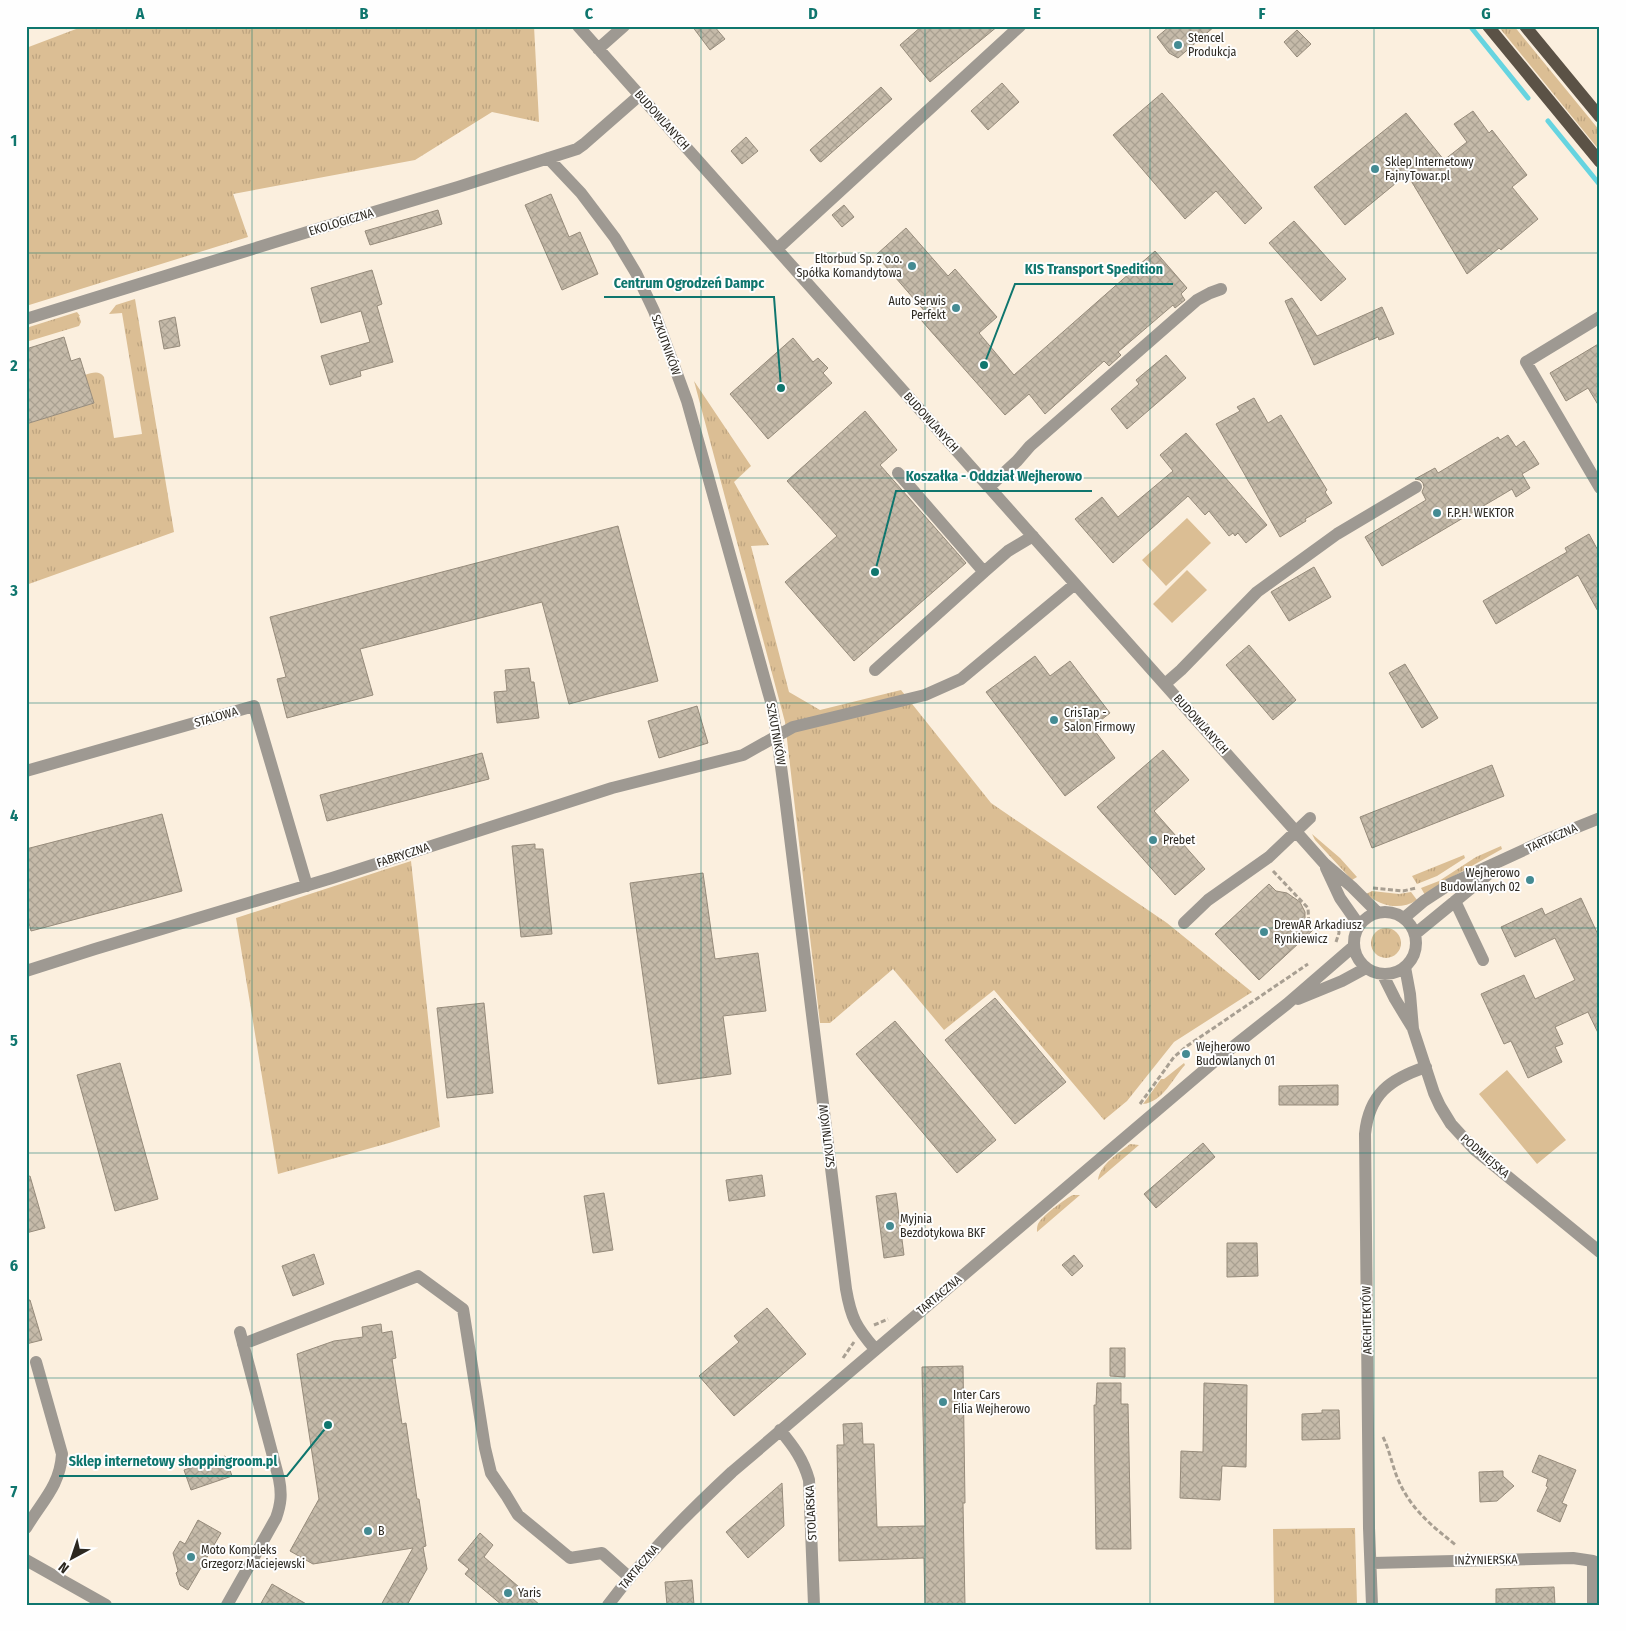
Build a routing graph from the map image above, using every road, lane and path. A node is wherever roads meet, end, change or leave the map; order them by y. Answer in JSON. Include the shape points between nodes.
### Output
{"nodes":[{"id":1,"x":578,"y":26,"type":"edge"},
{"id":2,"x":624,"y":26,"type":"edge"},
{"id":3,"x":1020,"y":26,"type":"edge"},
{"id":4,"x":1488,"y":26,"type":"edge"},
{"id":5,"x":1525,"y":26,"type":"edge"},
{"id":6,"x":598,"y":49,"type":"junction"},
{"id":7,"x":640,"y":95,"type":"junction"},
{"id":8,"x":1600,"y":117,"type":"edge"},
{"id":9,"x":548,"y":158,"type":"junction"},
{"id":10,"x":1600,"y":162,"type":"edge"},
{"id":11,"x":777,"y":250,"type":"junction"},
{"id":12,"x":1220,"y":289,"type":"dead end"},
{"id":13,"x":1600,"y":317,"type":"edge"},
{"id":14,"x":26,"y":319,"type":"edge"},
{"id":15,"x":898,"y":473,"type":"dead end"},
{"id":16,"x":989,"y":486,"type":"junction"},
{"id":17,"x":1416,"y":487,"type":"dead end"},
{"id":18,"x":1600,"y":488,"type":"edge"},
{"id":19,"x":1033,"y":536,"type":"junction"},
{"id":20,"x":984,"y":572,"type":"junction"},
{"id":21,"x":1075,"y":584,"type":"junction"},
{"id":22,"x":875,"y":670,"type":"dead end"},
{"id":23,"x":1165,"y":684,"type":"junction"},
{"id":24,"x":778,"y":736,"type":"junction"},
{"id":25,"x":26,"y":771,"type":"edge"},
{"id":26,"x":1310,"y":818,"type":"dead end"},
{"id":27,"x":1600,"y":818,"type":"edge"},
{"id":28,"x":1296,"y":831,"type":"junction"},
{"id":29,"x":1505,"y":860,"type":"junction"},
{"id":30,"x":1324,"y":863,"type":"junction"},
{"id":31,"x":1274,"y":864,"type":"dead end"},
{"id":32,"x":307,"y":886,"type":"junction"},
{"id":33,"x":1454,"y":901,"type":"junction"},
{"id":34,"x":1378,"y":912,"type":"junction"},
{"id":35,"x":1404,"y":918,"type":"junction"},
{"id":36,"x":1184,"y":923,"type":"dead end"},
{"id":37,"x":1360,"y":925,"type":"junction"},
{"id":38,"x":1309,"y":926,"type":"dead end"},
{"id":39,"x":1415,"y":934,"type":"junction"},
{"id":40,"x":1354,"y":946,"type":"junction"},
{"id":41,"x":1483,"y":960,"type":"dead end"},
{"id":42,"x":1405,"y":967,"type":"junction"},
{"id":43,"x":1366,"y":968,"type":"junction"},
{"id":44,"x":26,"y":972,"type":"edge"},
{"id":45,"x":1383,"y":974,"type":"junction"},
{"id":46,"x":1287,"y":1004,"type":"junction"},
{"id":47,"x":1413,"y":1029,"type":"junction"},
{"id":48,"x":1426,"y":1067,"type":"junction"},
{"id":49,"x":1600,"y":1252,"type":"edge"},
{"id":50,"x":876,"y":1349,"type":"junction"},
{"id":51,"x":36,"y":1362,"type":"dead end"},
{"id":52,"x":780,"y":1430,"type":"junction"},
{"id":53,"x":1381,"y":1432,"type":"dead end"},
{"id":54,"x":26,"y":1528,"type":"edge"},
{"id":55,"x":26,"y":1560,"type":"edge"},
{"id":56,"x":1476,"y":1560,"type":"junction"},
{"id":57,"x":1372,"y":1563,"type":"junction"},
{"id":58,"x":1596,"y":1563,"type":"edge"},
{"id":59,"x":629,"y":1577,"type":"junction"},
{"id":60,"x":106,"y":1605,"type":"edge"},
{"id":61,"x":227,"y":1605,"type":"edge"},
{"id":62,"x":608,"y":1605,"type":"edge"},
{"id":63,"x":814,"y":1605,"type":"edge"},
{"id":64,"x":1372,"y":1605,"type":"edge"},
{"id":65,"x":1593,"y":1605,"type":"edge"}],
"edges":[{"from":1,"to":6,"type":"street","name":"BUDOWLANYCH"},
{"from":2,"to":6,"type":"street"},
{"from":3,"to":11,"type":"street"},
{"from":4,"to":10,"type":"main road"},
{"from":5,"to":8,"type":"main road"},
{"from":6,"to":7,"type":"street","name":"BUDOWLANYCH"},
{"from":7,"to":9,"type":"street","name":"EKOLOGICZNA","via":[[577,149]]},
{"from":7,"to":11,"type":"street","name":"BUDOWLANYCH"},
{"from":9,"to":14,"type":"street","name":"EKOLOGICZNA"},
{"from":9,"to":24,"type":"street","name":"SZKUTNIKÓW","via":[[581,193],[615,238],[654,311],[687,401]]},
{"from":11,"to":16,"type":"street","name":"BUDOWLANYCH"},
{"from":12,"to":16,"type":"street","via":[[1197,300]]},
{"from":13,"to":18,"type":"street","via":[[1526,362]]},
{"from":15,"to":20,"type":"street"},
{"from":16,"to":19,"type":"street","name":"BUDOWLANYCH"},
{"from":17,"to":23,"type":"street","via":[[1337,534],[1257,592]]},
{"from":19,"to":20,"type":"street","via":[[1008,551]]},
{"from":19,"to":21,"type":"street","name":"BUDOWLANYCH"},
{"from":20,"to":22,"type":"street"},
{"from":21,"to":23,"type":"street","name":"BUDOWLANYCH"},
{"from":21,"to":24,"type":"street","name":"FABRYCZNA","via":[[961,679],[925,695],[793,727]]},
{"from":23,"to":28,"type":"street","name":"BUDOWLANYCH"},
{"from":24,"to":32,"type":"street","name":"FABRYCZNA","via":[[743,755],[612,788]]},
{"from":24,"to":50,"type":"street","name":"SZKUTNIKÓW","via":[[846,1289],[853,1318]]},
{"from":25,"to":32,"type":"street","name":"STALOWA","via":[[254,706]]},
{"from":26,"to":28,"type":"street"},
{"from":27,"to":29,"type":"street","name":"TARTACZNA"},
{"from":28,"to":30,"type":"street","name":"BUDOWLANYCH"},
{"from":28,"to":36,"type":"street","via":[[1269,857],[1208,900]]},
{"from":29,"to":33,"type":"street","name":"TARTACZNA"},
{"from":29,"to":35,"type":"street","name":"TARTACZNA","via":[[1450,884]]},
{"from":30,"to":34,"type":"street","name":"BUDOWLANYCH"},
{"from":30,"to":37,"type":"street","name":"BUDOWLANYCH","via":[[1340,898]]},
{"from":31,"to":38,"type":"path","via":[[1270,868],[1308,908]]},
{"from":32,"to":44,"type":"street","name":"FABRYCZNA"},
{"from":33,"to":39,"type":"street","name":"TARTACZNA"},
{"from":33,"to":41,"type":"street"},
{"from":34,"to":35,"type":"street","via":[[1391,912]]},
{"from":34,"to":37,"type":"street"},
{"from":35,"to":39,"type":"street"},
{"from":37,"to":40,"type":"street"},
{"from":39,"to":42,"type":"street","via":[[1415,952]]},
{"from":40,"to":43,"type":"street"},
{"from":40,"to":46,"type":"street","name":"TARTACZNA"},
{"from":42,"to":45,"type":"street","via":[[1395,973]]},
{"from":42,"to":47,"type":"street","name":"PODMIEJSKA"},
{"from":43,"to":45,"type":"street"},
{"from":43,"to":46,"type":"street","name":"TARTACZNA"},
{"from":45,"to":47,"type":"street","name":"PODMIEJSKA"},
{"from":46,"to":50,"type":"street","name":"TARTACZNA","via":[[1214,1061]]},
{"from":47,"to":48,"type":"street","name":"PODMIEJSKA"},
{"from":48,"to":49,"type":"street","name":"PODMIEJSKA","via":[[1440,1106],[1460,1136]]},
{"from":48,"to":57,"type":"street","name":"ARCHITEKTÓW","via":[[1386,1086],[1371,1108],[1367,1121],[1369,1528]]},
{"from":50,"to":52,"type":"street","name":"TARTACZNA"},
{"from":51,"to":54,"type":"street","via":[[62,1454],[52,1491]]},
{"from":52,"to":59,"type":"street","name":"TARTACZNA","via":[[685,1516]]},
{"from":52,"to":63,"type":"street","name":"STOLARSKA","via":[[805,1465],[809,1480]]},
{"from":53,"to":56,"type":"path","via":[[1397,1477],[1412,1505]]},
{"from":55,"to":60,"type":"street"},
{"from":56,"to":57,"type":"street","name":"INŻYNIERSKA"},
{"from":56,"to":58,"type":"street","name":"INŻYNIERSKA","via":[[1573,1558]]},
{"from":57,"to":64,"type":"street","name":"ARCHITEKTÓW"},
{"from":58,"to":65,"type":"street"},
{"from":59,"to":61,"type":"street","via":[[602,1553],[570,1558],[518,1515],[491,1473],[484,1448],[463,1309],[418,1276],[242,1338],[282,1493],[276,1518]]},
{"from":59,"to":62,"type":"street","name":"TARTACZNA"}]}
